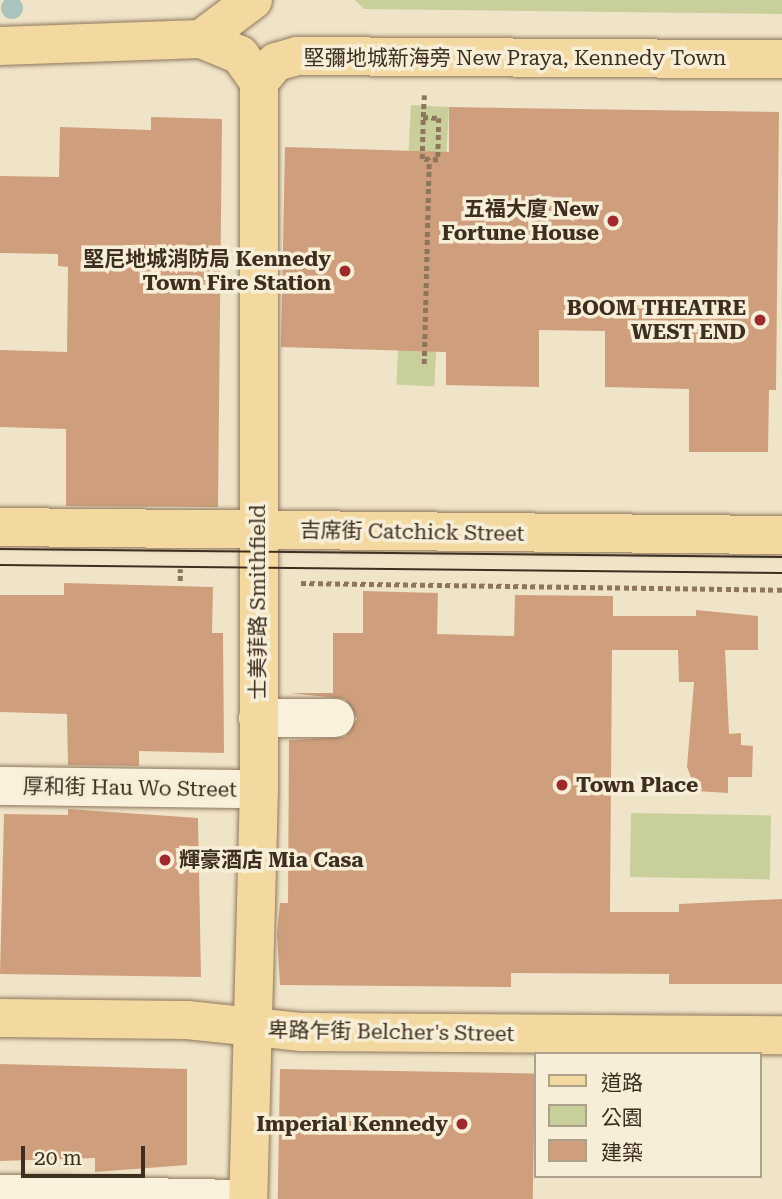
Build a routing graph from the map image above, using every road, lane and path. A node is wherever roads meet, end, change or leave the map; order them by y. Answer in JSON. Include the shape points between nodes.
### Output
{"nodes":[{"id":1,"x":253,"y":0,"type":"edge"},
{"id":2,"x":201,"y":39,"type":"junction"},
{"id":3,"x":0,"y":46,"type":"edge"},
{"id":4,"x":782,"y":59,"type":"edge"},
{"id":5,"x":259,"y":82,"type":"junction"},
{"id":6,"x":424,"y":91,"type":"dead end"},
{"id":7,"x":423,"y":117,"type":"junction"},
{"id":8,"x":429,"y":159,"type":"junction"},
{"id":9,"x":424,"y":364,"type":"dead end"},
{"id":10,"x":0,"y":527,"type":"edge"},
{"id":11,"x":257,"y":528,"type":"junction"},
{"id":12,"x":782,"y":535,"type":"edge"},
{"id":13,"x":287,"y":583,"type":"dead end"},
{"id":14,"x":782,"y":590,"type":"edge"},
{"id":15,"x":258,"y":718,"type":"junction"},
{"id":16,"x":335,"y":718,"type":"dead end"},
{"id":17,"x":0,"y":786,"type":"edge"},
{"id":18,"x":259,"y":789,"type":"junction"},
{"id":19,"x":0,"y":1018,"type":"edge"},
{"id":20,"x":250,"y":1030,"type":"junction"},
{"id":21,"x":782,"y":1035,"type":"edge"},
{"id":22,"x":0,"y":1194,"type":"edge"},
{"id":23,"x":248,"y":1199,"type":"edge"}],
"edges":[{"from":1,"to":2,"type":"main road"},
{"from":2,"to":3,"type":"main road"},
{"from":2,"to":5,"type":"main road","via":[[240,55]]},
{"from":4,"to":5,"type":"main road","name":"堅彌地城新海旁 New Praya, Kennedy Town","via":[[297,56],[276,62]]},
{"from":5,"to":11,"type":"main road","name":"士美菲路 Smithfield"},
{"from":6,"to":7,"type":"path"},
{"from":7,"to":8,"type":"path","via":[[422,159]]},
{"from":7,"to":8,"type":"path","via":[[439,118],[439,160]]},
{"from":8,"to":9,"type":"path"},
{"from":10,"to":11,"type":"main road","name":"吉席街 Catchick Street"},
{"from":11,"to":12,"type":"main road","name":"吉席街 Catchick Street"},
{"from":11,"to":15,"type":"main road","name":"士美菲路 Smithfield"},
{"from":13,"to":14,"type":"path"},
{"from":15,"to":16,"type":"street"},
{"from":15,"to":18,"type":"main road","name":"士美菲路 Smithfield"},
{"from":17,"to":18,"type":"street","name":"厚和街 Hau Wo Street"},
{"from":18,"to":20,"type":"main road","name":"士美菲路 Smithfield"},
{"from":19,"to":20,"type":"main road","name":"卑路乍街 Belcher's Street","via":[[187,1020]]},
{"from":20,"to":21,"type":"main road","name":"卑路乍街 Belcher's Street"},
{"from":20,"to":23,"type":"main road","name":"士美菲路 Smithfield"},
{"from":22,"to":23,"type":"street"}]}
